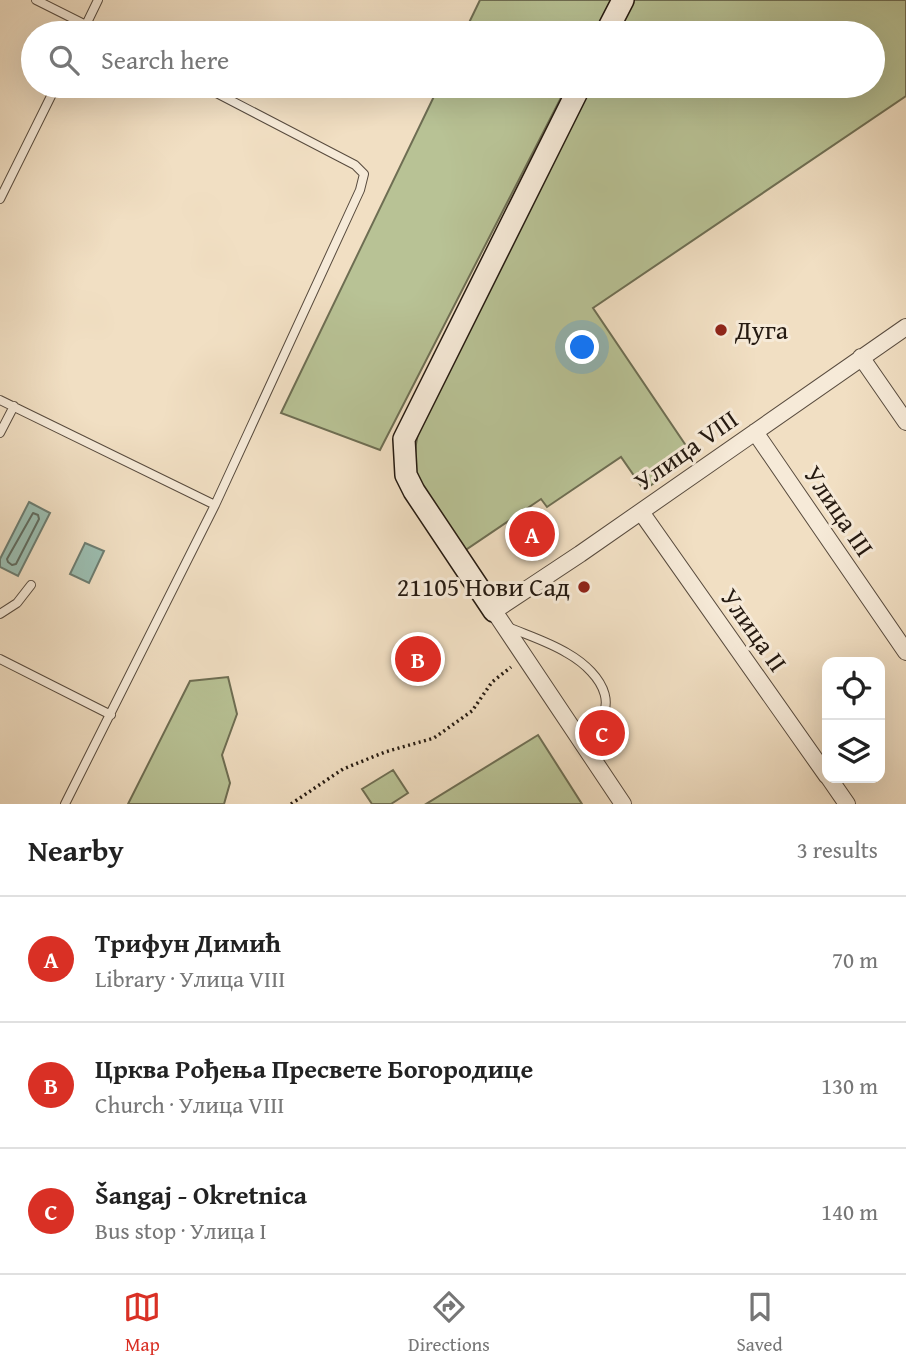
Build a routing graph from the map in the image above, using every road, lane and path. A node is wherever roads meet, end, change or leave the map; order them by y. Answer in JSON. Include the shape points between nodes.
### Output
{"nodes":[{"id":1,"x":36,"y":0,"type":"edge"},
{"id":2,"x":98,"y":0,"type":"edge"},
{"id":3,"x":623,"y":0,"type":"edge"},
{"id":4,"x":71,"y":21,"type":"edge"},
{"id":5,"x":88,"y":21,"type":"edge"},
{"id":6,"x":612,"y":21,"type":"edge"},
{"id":7,"x":50,"y":98,"type":"edge"},
{"id":8,"x":226,"y":98,"type":"edge"},
{"id":9,"x":574,"y":98,"type":"edge"},
{"id":10,"x":0,"y":199,"type":"edge"},
{"id":11,"x":906,"y":327,"type":"edge"},
{"id":12,"x":861,"y":357,"type":"junction"},
{"id":13,"x":0,"y":400,"type":"edge"},
{"id":14,"x":14,"y":406,"type":"junction"},
{"id":15,"x":906,"y":422,"type":"edge"},
{"id":16,"x":755,"y":432,"type":"junction"},
{"id":17,"x":0,"y":433,"type":"edge"},
{"id":18,"x":215,"y":505,"type":"junction"},
{"id":19,"x":640,"y":512,"type":"junction"},
{"id":20,"x":31,"y":585,"type":"dead end"},
{"id":21,"x":0,"y":614,"type":"edge"},
{"id":22,"x":498,"y":618,"type":"junction"},
{"id":23,"x":906,"y":652,"type":"edge"},
{"id":24,"x":524,"y":657,"type":"junction"},
{"id":25,"x":0,"y":659,"type":"edge"},
{"id":26,"x":111,"y":715,"type":"junction"},
{"id":27,"x":577,"y":736,"type":"junction"},
{"id":28,"x":822,"y":769,"type":"edge"},
{"id":29,"x":832,"y":783,"type":"edge"},
{"id":30,"x":65,"y":804,"type":"edge"},
{"id":31,"x":291,"y":804,"type":"edge"},
{"id":32,"x":623,"y":804,"type":"edge"},
{"id":33,"x":847,"y":804,"type":"edge"}],
"edges":[{"from":1,"to":4,"type":"lane"},
{"from":2,"to":5,"type":"lane"},
{"from":3,"to":6,"type":"street"},
{"from":7,"to":10,"type":"lane"},
{"from":8,"to":18,"type":"lane","via":[[355,164],[363,174],[360,190]]},
{"from":9,"to":22,"type":"street","via":[[404,439],[406,475],[414,491]]},
{"from":11,"to":12,"type":"street","name":"Улица VIII"},
{"from":12,"to":15,"type":"street"},
{"from":12,"to":16,"type":"street","name":"Улица VIII"},
{"from":13,"to":14,"type":"lane"},
{"from":14,"to":17,"type":"lane"},
{"from":14,"to":18,"type":"lane"},
{"from":16,"to":19,"type":"street","name":"Улица VIII"},
{"from":16,"to":23,"type":"street","name":"Улица III"},
{"from":18,"to":26,"type":"lane"},
{"from":19,"to":22,"type":"street","name":"Улица VIII"},
{"from":19,"to":28,"type":"street","name":"Улица II"},
{"from":20,"to":21,"type":"lane","via":[[17,603]]},
{"from":22,"to":24,"type":"street"},
{"from":22,"to":27,"type":"lane","via":[[567,652],[584,664],[600,685],[607,700],[606,712],[593,729]]},
{"from":24,"to":27,"type":"street"},
{"from":24,"to":31,"type":"path","via":[[492,682],[472,711],[434,738],[343,769]]},
{"from":25,"to":26,"type":"lane"},
{"from":26,"to":30,"type":"lane"},
{"from":27,"to":32,"type":"street"},
{"from":29,"to":33,"type":"street","name":"Улица II"}]}
